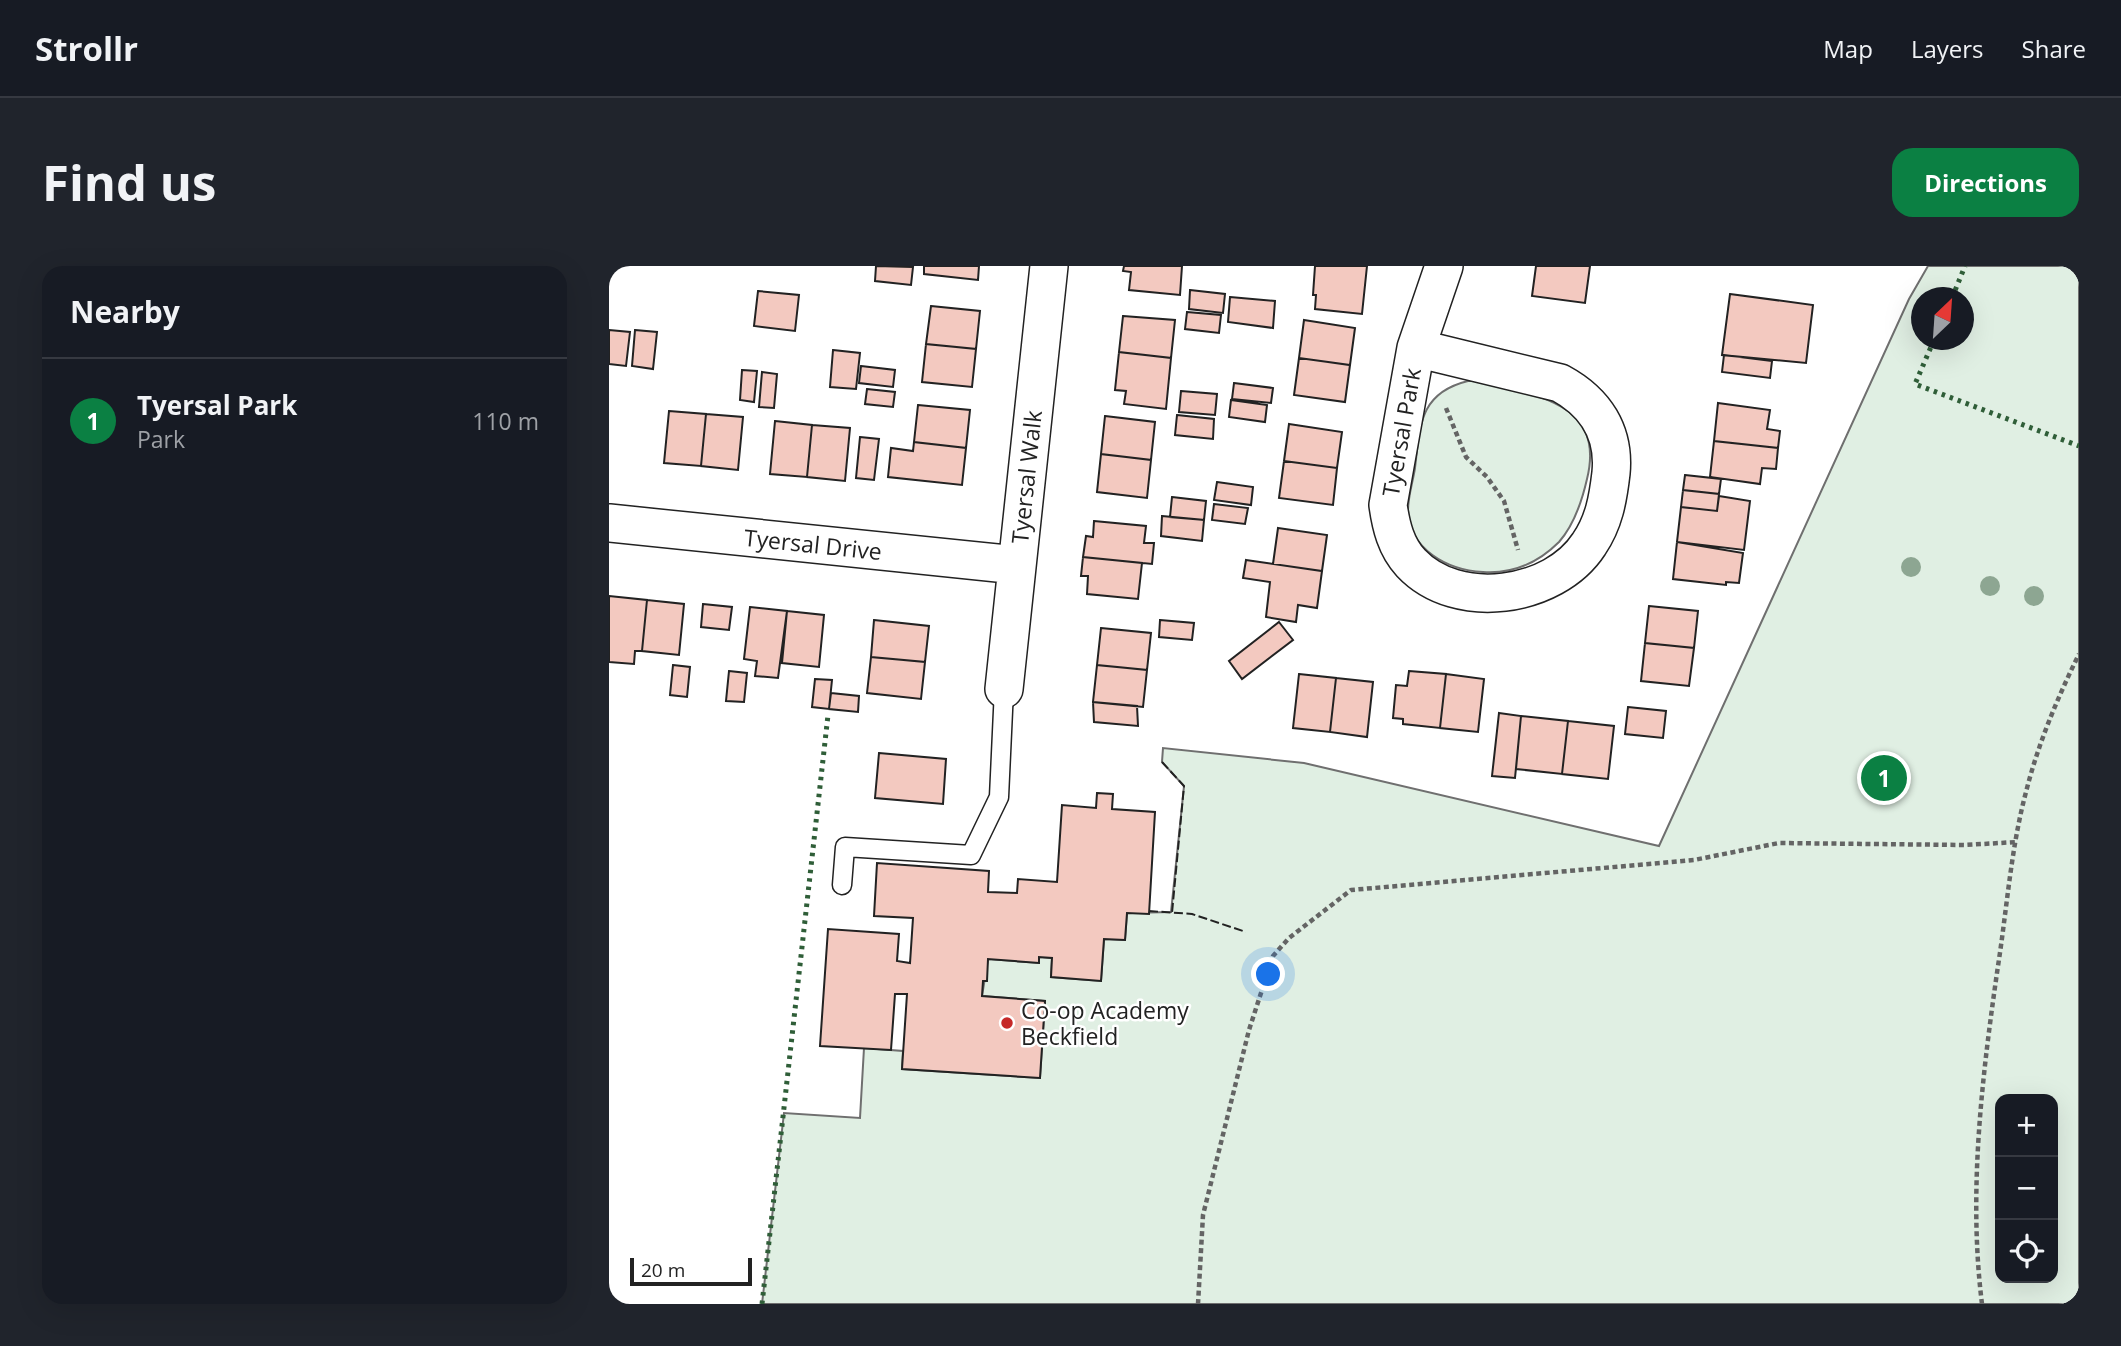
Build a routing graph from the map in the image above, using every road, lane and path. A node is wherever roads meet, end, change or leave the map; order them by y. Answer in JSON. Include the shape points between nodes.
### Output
{"nodes":[{"id":1,"x":1049,"y":266,"type":"edge"},
{"id":2,"x":1444,"y":266,"type":"edge"},
{"id":3,"x":1416,"y":348,"type":"junction"},
{"id":4,"x":609,"y":523,"type":"edge"},
{"id":5,"x":1017,"y":565,"type":"junction"},
{"id":6,"x":1521,"y":590,"type":"junction"},
{"id":7,"x":2079,"y":654,"type":"edge"},
{"id":8,"x":1004,"y":689,"type":"joint"},
{"id":9,"x":2017,"y":842,"type":"junction"},
{"id":10,"x":842,"y":885,"type":"dead end"},
{"id":11,"x":1198,"y":1304,"type":"edge"},
{"id":12,"x":1982,"y":1304,"type":"edge"}],
"edges":[{"from":1,"to":5,"type":"street","name":"Tyersal Walk"},
{"from":2,"to":3,"type":"street","name":"Tyersal Park"},
{"from":3,"to":6,"type":"path","via":[[1466,457],[1504,501],[1516,534]]},
{"from":3,"to":6,"type":"street","name":"Tyersal Park","via":[[1388,505],[1399,545],[1419,569],[1447,585],[1494,593]]},
{"from":3,"to":6,"type":"street","name":"Tyersal Park","via":[[1560,383],[1585,399],[1602,422],[1612,460],[1601,522],[1570,566]]},
{"from":4,"to":5,"type":"street","name":"Tyersal Drive"},
{"from":5,"to":8,"type":"street","name":"Tyersal Walk"},
{"from":7,"to":9,"type":"path","via":[[2052,709],[2025,793]]},
{"from":8,"to":10,"type":"lane","via":[[999,797],[971,855],[845,847]]},
{"from":9,"to":11,"type":"path","via":[[1779,843],[1694,860],[1351,890],[1289,937],[1273,956],[1249,1030],[1203,1215]]},
{"from":9,"to":12,"type":"path","via":[[1988,1035],[1979,1152]]}]}
